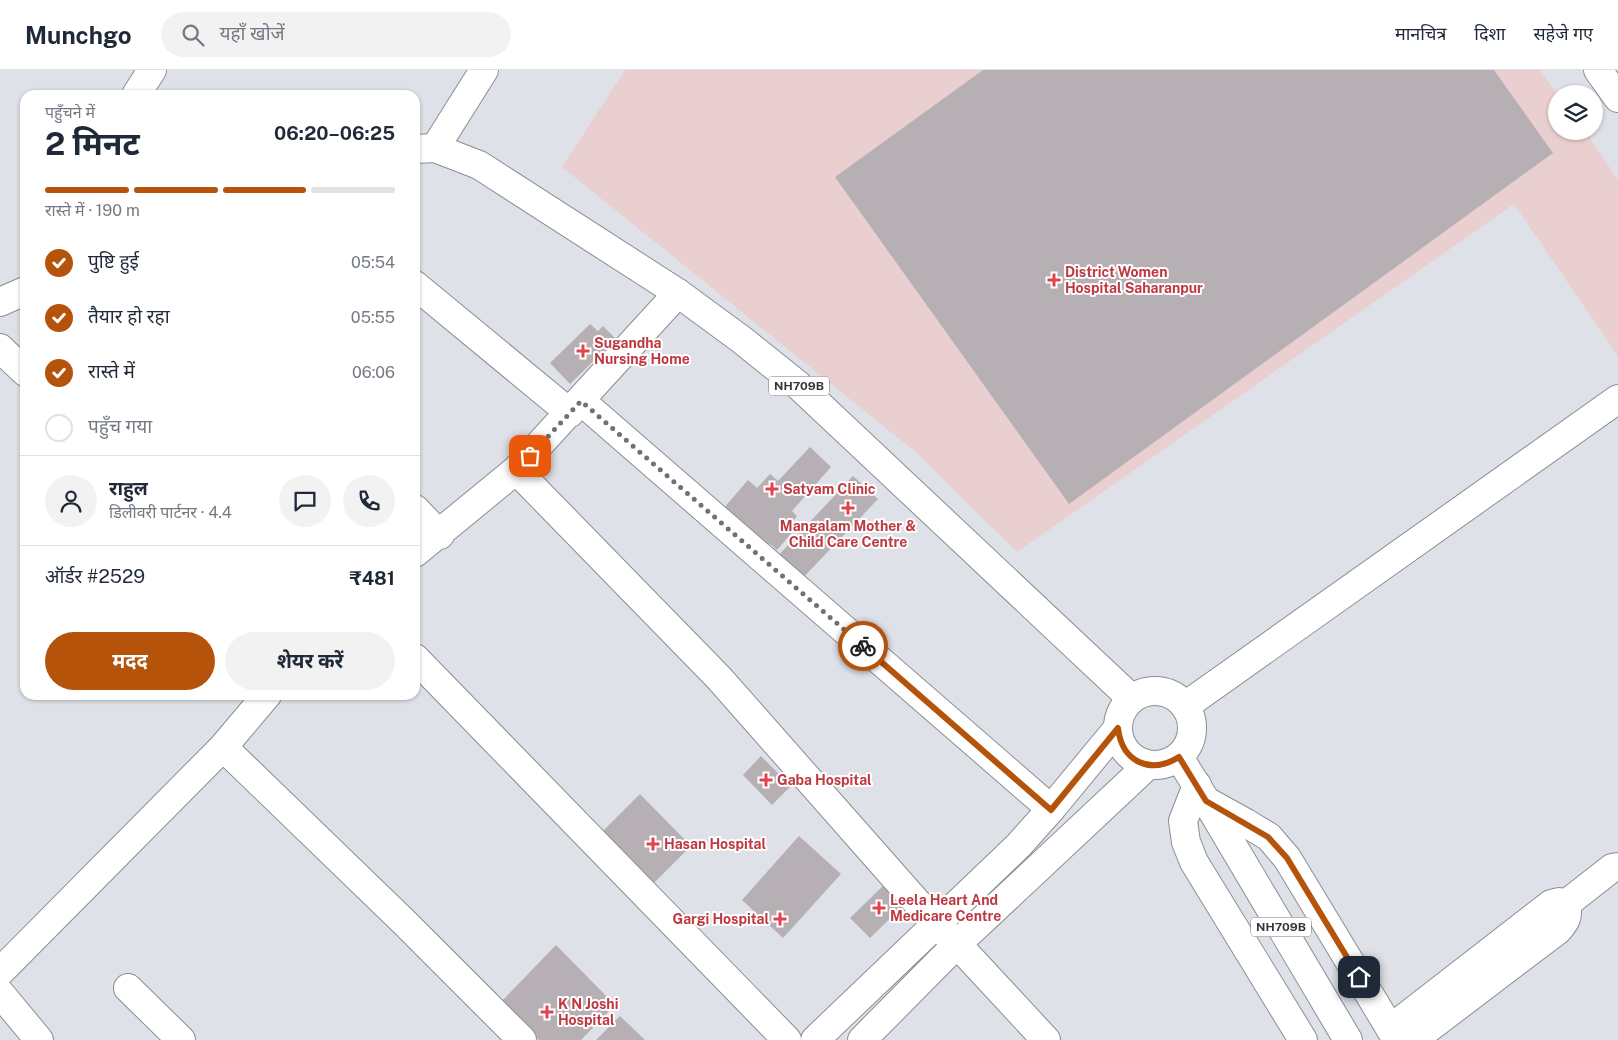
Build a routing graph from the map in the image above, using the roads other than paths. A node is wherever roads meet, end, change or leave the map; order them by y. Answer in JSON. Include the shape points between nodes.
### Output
{"nodes":[{"id":1,"x":152,"y":70,"type":"edge"},
{"id":2,"x":484,"y":70,"type":"edge"},
{"id":3,"x":1598,"y":70,"type":"edge"},
{"id":4,"x":139,"y":90,"type":"edge"},
{"id":5,"x":1618,"y":98,"type":"edge"},
{"id":6,"x":425,"y":149,"type":"edge"},
{"id":7,"x":420,"y":289,"type":"edge"},
{"id":8,"x":20,"y":293,"type":"edge"},
{"id":9,"x":678,"y":293,"type":"junction"},
{"id":10,"x":0,"y":302,"type":"edge"},
{"id":11,"x":0,"y":348,"type":"edge"},
{"id":12,"x":20,"y":367,"type":"edge"},
{"id":13,"x":1618,"y":399,"type":"edge"},
{"id":14,"x":576,"y":407,"type":"junction"},
{"id":15,"x":516,"y":470,"type":"junction"},
{"id":16,"x":420,"y":514,"type":"edge"},
{"id":17,"x":440,"y":535,"type":"junction"},
{"id":18,"x":420,"y":549,"type":"edge"},
{"id":19,"x":420,"y":663,"type":"edge"},
{"id":20,"x":1132,"y":698,"type":"junction"},
{"id":21,"x":263,"y":700,"type":"edge"},
{"id":22,"x":1185,"y":706,"type":"junction"},
{"id":23,"x":1118,"y":728,"type":"junction"},
{"id":24,"x":223,"y":747,"type":"junction"},
{"id":25,"x":1179,"y":757,"type":"junction"},
{"id":26,"x":1148,"y":765,"type":"junction"},
{"id":27,"x":1201,"y":793,"type":"junction"},
{"id":28,"x":1051,"y":810,"type":"junction"},
{"id":29,"x":1618,"y":868,"type":"edge"},
{"id":30,"x":936,"y":924,"type":"junction"},
{"id":31,"x":957,"y":944,"type":"junction"},
{"id":32,"x":0,"y":972,"type":"edge"},
{"id":33,"x":128,"y":988,"type":"dead end"},
{"id":34,"x":0,"y":993,"type":"edge"},
{"id":35,"x":1400,"y":1036,"type":"edge"},
{"id":36,"x":39,"y":1040,"type":"edge"},
{"id":37,"x":181,"y":1040,"type":"edge"},
{"id":38,"x":522,"y":1040,"type":"edge"},
{"id":39,"x":787,"y":1040,"type":"edge"},
{"id":40,"x":815,"y":1040,"type":"edge"},
{"id":41,"x":862,"y":1040,"type":"edge"},
{"id":42,"x":1046,"y":1040,"type":"edge"},
{"id":43,"x":1303,"y":1040,"type":"edge"},
{"id":44,"x":1348,"y":1040,"type":"edge"}],
"edges":[{"from":1,"to":4,"type":"main road"},
{"from":2,"to":6,"type":"main road"},
{"from":3,"to":5,"type":"main road"},
{"from":6,"to":9,"type":"main road","number":"NH709B","via":[[479,166]]},
{"from":7,"to":14,"type":"main road"},
{"from":8,"to":10,"type":"main road"},
{"from":9,"to":14,"type":"main road"},
{"from":9,"to":20,"type":"main road","number":"NH709B","via":[[798,385]]},
{"from":11,"to":12,"type":"main road"},
{"from":13,"to":22,"type":"main road"},
{"from":14,"to":15,"type":"main road"},
{"from":14,"to":28,"type":"main road"},
{"from":15,"to":17,"type":"main road"},
{"from":15,"to":30,"type":"main road","via":[[719,678]]},
{"from":16,"to":17,"type":"main road"},
{"from":17,"to":18,"type":"main road"},
{"from":19,"to":39,"type":"main road"},
{"from":20,"to":22,"type":"main road","via":[[1154,691],[1166,693]]},
{"from":20,"to":23,"type":"main road","via":[[1122,712]]},
{"from":21,"to":24,"type":"main road"},
{"from":22,"to":25,"type":"main road","via":[[1190,716],[1191,738]]},
{"from":23,"to":26,"type":"main road","via":[[1119,738],[1130,756]]},
{"from":23,"to":28,"type":"main road"},
{"from":24,"to":32,"type":"main road"},
{"from":24,"to":38,"type":"main road"},
{"from":25,"to":26,"type":"main road","via":[[1159,765]]},
{"from":25,"to":27,"type":"main road","number":"NH709B"},
{"from":26,"to":31,"type":"main road"},
{"from":27,"to":35,"type":"main road","via":[[1268,837],[1287,858]]},
{"from":27,"to":43,"type":"main road","via":[[1183,821],[1186,842],[1194,862]]},
{"from":27,"to":44,"type":"main road","number":"NH709B"},
{"from":28,"to":30,"type":"main road"},
{"from":29,"to":35,"type":"main road","via":[[1612,868],[1566,904],[1551,904]]},
{"from":30,"to":31,"type":"main road"},
{"from":30,"to":40,"type":"main road"},
{"from":31,"to":41,"type":"main road"},
{"from":31,"to":42,"type":"main road"},
{"from":33,"to":37,"type":"main road"},
{"from":34,"to":36,"type":"main road"}]}
